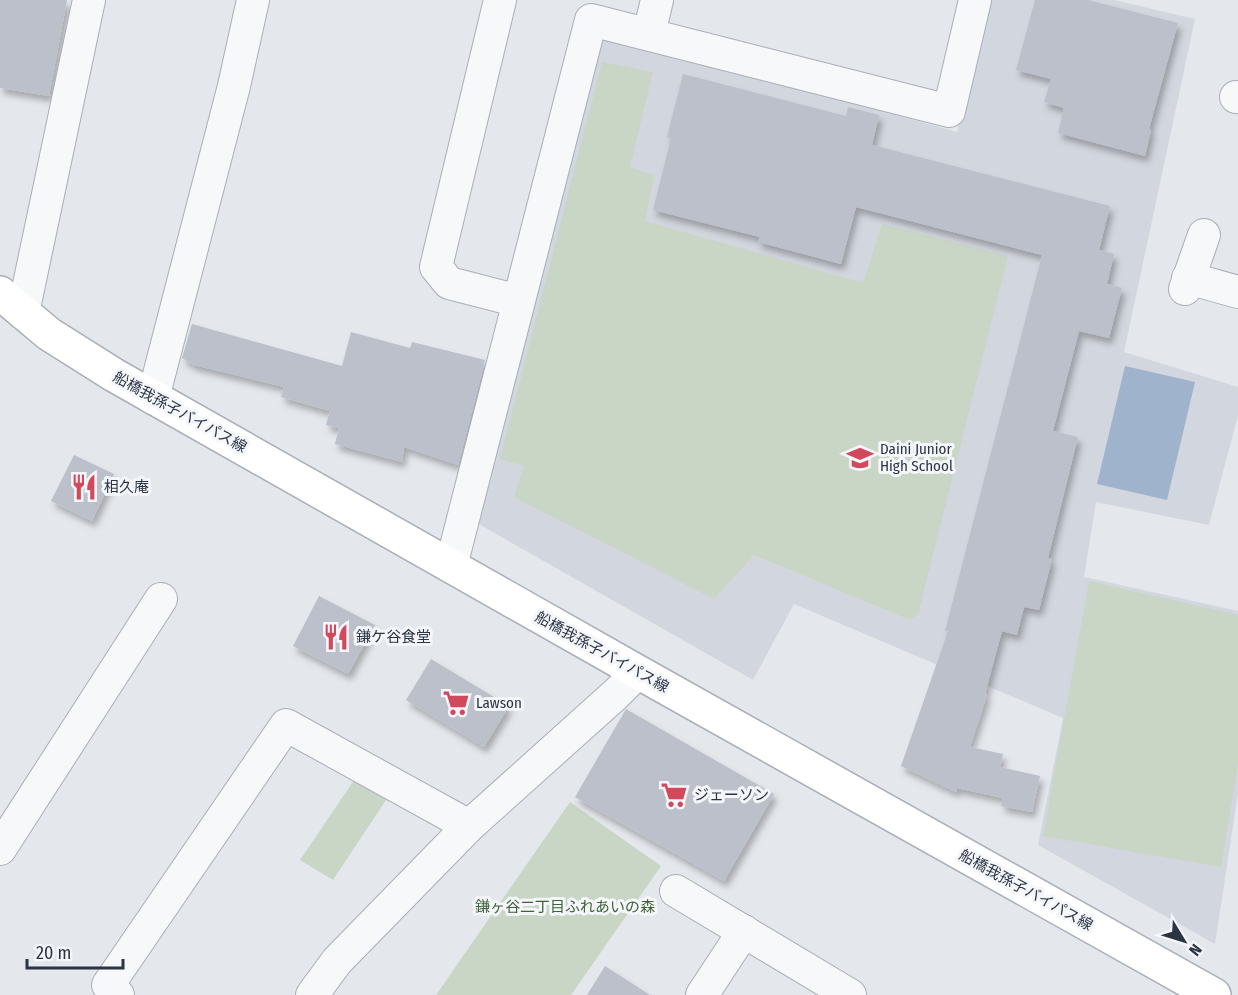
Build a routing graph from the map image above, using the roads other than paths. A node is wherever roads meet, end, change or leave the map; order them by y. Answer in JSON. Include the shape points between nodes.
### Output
{"nodes":[{"id":1,"x":89,"y":0,"type":"edge"},
{"id":2,"x":253,"y":0,"type":"edge"},
{"id":3,"x":500,"y":0,"type":"edge"},
{"id":4,"x":657,"y":0,"type":"edge"},
{"id":5,"x":975,"y":0,"type":"edge"},
{"id":6,"x":649,"y":34,"type":"junction"},
{"id":7,"x":1204,"y":235,"type":"dead end"},
{"id":8,"x":1238,"y":292,"type":"edge"},
{"id":9,"x":519,"y":301,"type":"junction"},
{"id":10,"x":12,"y":303,"type":"edge"},
{"id":11,"x":153,"y":398,"type":"junction"},
{"id":12,"x":451,"y":567,"type":"junction"},
{"id":13,"x":161,"y":599,"type":"dead end"},
{"id":14,"x":638,"y":672,"type":"junction"},
{"id":15,"x":469,"y":826,"type":"junction"},
{"id":16,"x":0,"y":849,"type":"edge"},
{"id":17,"x":676,"y":891,"type":"dead end"},
{"id":18,"x":744,"y":931,"type":"junction"},
{"id":19,"x":118,"y":995,"type":"edge"},
{"id":20,"x":312,"y":995,"type":"edge"},
{"id":21,"x":702,"y":995,"type":"edge"},
{"id":22,"x":850,"y":995,"type":"edge"},
{"id":23,"x":1214,"y":995,"type":"edge"}],
"edges":[{"from":1,"to":10,"type":"street"},
{"from":2,"to":11,"type":"street"},
{"from":3,"to":9,"type":"street","via":[[436,267],[449,283]]},
{"from":4,"to":6,"type":"street"},
{"from":5,"to":6,"type":"street","via":[[949,111]]},
{"from":6,"to":9,"type":"street","via":[[591,20]]},
{"from":7,"to":8,"type":"street","via":[[1186,284]]},
{"from":9,"to":12,"type":"street"},
{"from":10,"to":11,"type":"street","name":"船橋我孫子バイパス線","via":[[49,334]]},
{"from":11,"to":12,"type":"street","name":"船橋我孫子バイパス線"},
{"from":12,"to":14,"type":"street","name":"船橋我孫子バイパス線"},
{"from":13,"to":16,"type":"street"},
{"from":14,"to":15,"type":"street"},
{"from":14,"to":23,"type":"street","name":"船橋我孫子バイパス線"},
{"from":15,"to":19,"type":"street","via":[[286,725],[108,986]]},
{"from":15,"to":20,"type":"street","via":[[337,961]]},
{"from":17,"to":18,"type":"street"},
{"from":18,"to":21,"type":"street"},
{"from":18,"to":22,"type":"street"}]}
